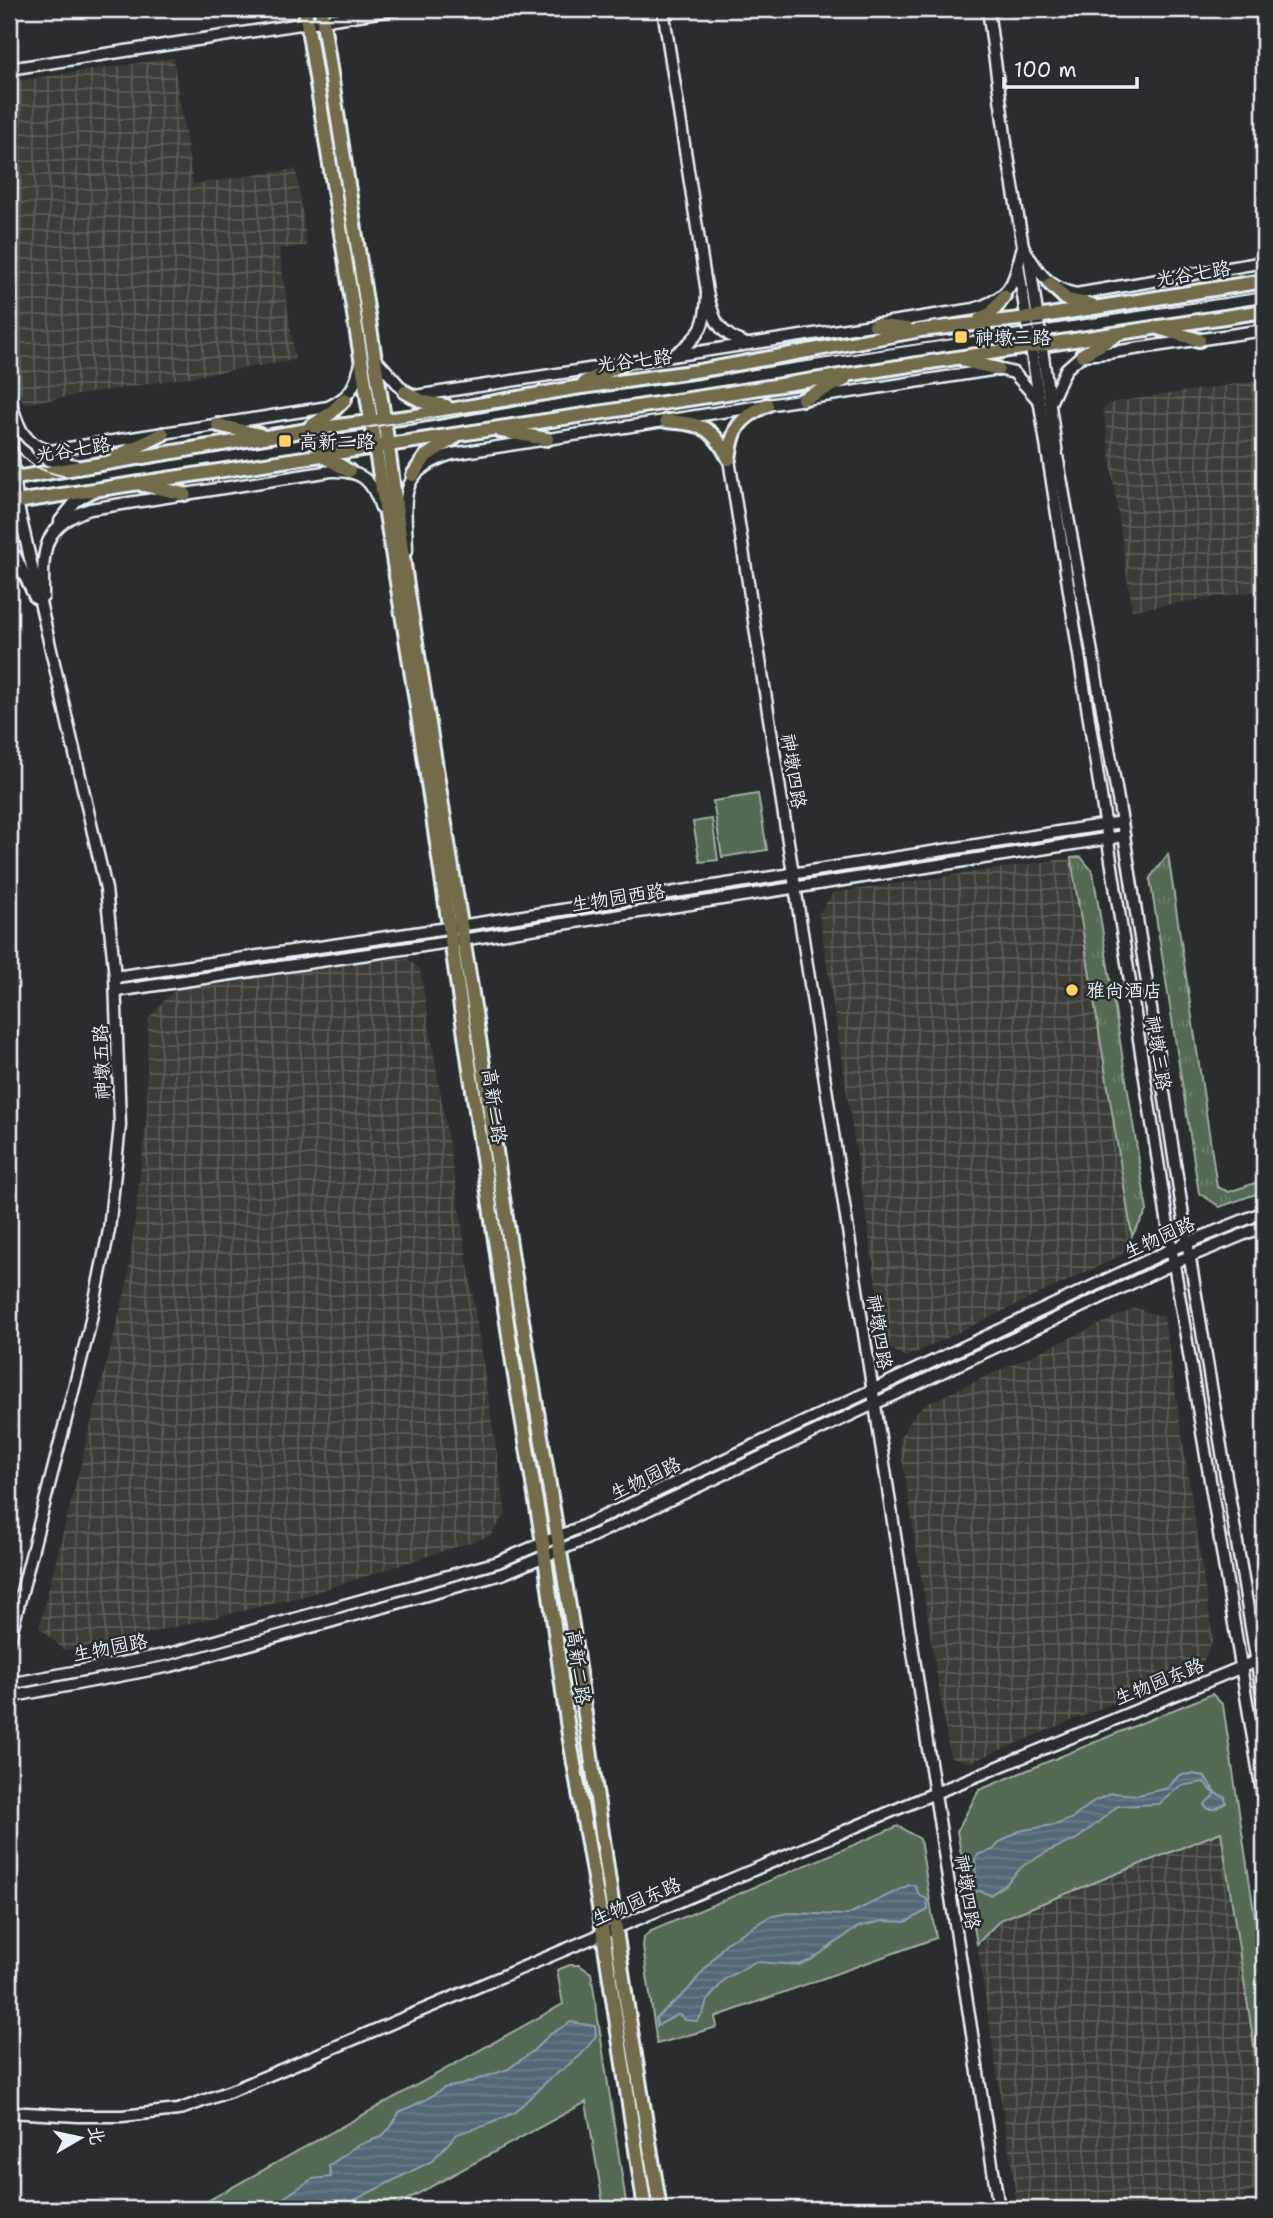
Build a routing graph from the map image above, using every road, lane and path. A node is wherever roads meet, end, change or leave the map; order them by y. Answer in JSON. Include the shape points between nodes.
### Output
{"nodes":[{"id":1,"x":304,"y":9,"type":"edge"},
{"id":2,"x":398,"y":9,"type":"edge"},
{"id":3,"x":663,"y":9,"type":"edge"},
{"id":4,"x":988,"y":9,"type":"edge"},
{"id":5,"x":322,"y":15,"type":"edge"},
{"id":6,"x":307,"y":24,"type":"junction"},
{"id":7,"x":9,"y":69,"type":"edge"},
{"id":8,"x":1023,"y":246,"type":"junction"},
{"id":9,"x":1029,"y":257,"type":"junction"},
{"id":10,"x":1264,"y":262,"type":"edge"},
{"id":11,"x":1018,"y":264,"type":"junction"},
{"id":12,"x":1264,"y":270,"type":"edge"},
{"id":13,"x":1264,"y":281,"type":"edge"},
{"id":14,"x":1050,"y":284,"type":"junction"},
{"id":15,"x":1232,"y":286,"type":"junction"},
{"id":16,"x":707,"y":292,"type":"junction"},
{"id":17,"x":1004,"y":296,"type":"junction"},
{"id":18,"x":1117,"y":304,"type":"junction"},
{"id":19,"x":1264,"y":311,"type":"edge"},
{"id":20,"x":1031,"y":317,"type":"junction"},
{"id":21,"x":973,"y":323,"type":"junction"},
{"id":22,"x":876,"y":325,"type":"junction"},
{"id":23,"x":1157,"y":327,"type":"junction"},
{"id":24,"x":921,"y":330,"type":"junction"},
{"id":25,"x":1264,"y":330,"type":"edge"},
{"id":26,"x":1121,"y":333,"type":"junction"},
{"id":27,"x":1199,"y":340,"type":"junction"},
{"id":28,"x":747,"y":345,"type":"junction"},
{"id":29,"x":1036,"y":345,"type":"junction"},
{"id":30,"x":1082,"y":355,"type":"junction"},
{"id":31,"x":673,"y":356,"type":"junction"},
{"id":32,"x":375,"y":358,"type":"junction"},
{"id":33,"x":947,"y":359,"type":"junction"},
{"id":34,"x":361,"y":363,"type":"junction"},
{"id":35,"x":622,"y":364,"type":"junction"},
{"id":36,"x":998,"y":369,"type":"junction"},
{"id":37,"x":858,"y":373,"type":"junction"},
{"id":38,"x":574,"y":388,"type":"junction"},
{"id":39,"x":405,"y":392,"type":"junction"},
{"id":40,"x":9,"y":397,"type":"edge"},
{"id":41,"x":345,"y":399,"type":"junction"},
{"id":42,"x":803,"y":399,"type":"junction"},
{"id":43,"x":1039,"y":401,"type":"junction"},
{"id":44,"x":767,"y":405,"type":"junction"},
{"id":45,"x":1050,"y":405,"type":"junction"},
{"id":46,"x":460,"y":407,"type":"junction"},
{"id":47,"x":9,"y":415,"type":"edge"},
{"id":48,"x":384,"y":420,"type":"junction"},
{"id":49,"x":666,"y":421,"type":"junction"},
{"id":50,"x":370,"y":422,"type":"junction"},
{"id":51,"x":218,"y":425,"type":"junction"},
{"id":52,"x":490,"y":429,"type":"junction"},
{"id":53,"x":301,"y":431,"type":"junction"},
{"id":54,"x":462,"y":433,"type":"junction"},
{"id":55,"x":163,"y":434,"type":"junction"},
{"id":56,"x":268,"y":437,"type":"junction"},
{"id":57,"x":547,"y":439,"type":"junction"},
{"id":58,"x":388,"y":444,"type":"junction"},
{"id":59,"x":35,"y":446,"type":"junction"},
{"id":60,"x":374,"y":446,"type":"junction"},
{"id":61,"x":320,"y":454,"type":"junction"},
{"id":62,"x":729,"y":459,"type":"junction"},
{"id":63,"x":104,"y":463,"type":"junction"},
{"id":64,"x":86,"y":466,"type":"junction"},
{"id":65,"x":349,"y":471,"type":"junction"},
{"id":66,"x":10,"y":475,"type":"edge"},
{"id":67,"x":413,"y":475,"type":"junction"},
{"id":68,"x":136,"y":483,"type":"junction"},
{"id":69,"x":96,"y":489,"type":"junction"},
{"id":70,"x":185,"y":494,"type":"junction"},
{"id":71,"x":13,"y":503,"type":"edge"},
{"id":72,"x":51,"y":533,"type":"junction"},
{"id":73,"x":388,"y":533,"type":"junction"},
{"id":74,"x":9,"y":549,"type":"edge"},
{"id":75,"x":407,"y":586,"type":"junction"},
{"id":76,"x":43,"y":616,"type":"junction"},
{"id":77,"x":1122,"y":822,"type":"junction"},
{"id":78,"x":1107,"y":825,"type":"junction"},
{"id":79,"x":1124,"y":836,"type":"junction"},
{"id":80,"x":1109,"y":838,"type":"junction"},
{"id":81,"x":792,"y":875,"type":"junction"},
{"id":82,"x":794,"y":889,"type":"junction"},
{"id":83,"x":455,"y":927,"type":"junction"},
{"id":84,"x":457,"y":941,"type":"junction"},
{"id":85,"x":116,"y":977,"type":"junction"},
{"id":86,"x":116,"y":991,"type":"junction"},
{"id":87,"x":1264,"y":1212,"type":"edge"},
{"id":88,"x":1264,"y":1226,"type":"edge"},
{"id":89,"x":1187,"y":1244,"type":"junction"},
{"id":90,"x":1172,"y":1249,"type":"junction"},
{"id":91,"x":1189,"y":1257,"type":"junction"},
{"id":92,"x":1174,"y":1264,"type":"junction"},
{"id":93,"x":872,"y":1391,"type":"junction"},
{"id":94,"x":874,"y":1404,"type":"junction"},
{"id":95,"x":558,"y":1543,"type":"junction"},
{"id":96,"x":544,"y":1549,"type":"junction"},
{"id":97,"x":9,"y":1643,"type":"edge"},
{"id":98,"x":1261,"y":1659,"type":"edge"},
{"id":99,"x":1242,"y":1666,"type":"junction"},
{"id":100,"x":9,"y":1684,"type":"edge"},
{"id":101,"x":9,"y":1697,"type":"edge"},
{"id":102,"x":1264,"y":1706,"type":"edge"},
{"id":103,"x":935,"y":1793,"type":"junction"},
{"id":104,"x":1264,"y":1804,"type":"edge"},
{"id":105,"x":617,"y":1928,"type":"junction"},
{"id":106,"x":603,"y":1934,"type":"junction"},
{"id":107,"x":9,"y":2112,"type":"edge"},
{"id":108,"x":645,"y":2209,"type":"edge"},
{"id":109,"x":660,"y":2209,"type":"edge"},
{"id":110,"x":999,"y":2209,"type":"edge"}],
"edges":[{"from":1,"to":6,"type":"main road","name":"高新二路"},
{"from":2,"to":5,"type":"street"},
{"from":3,"to":16,"type":"street"},
{"from":4,"to":8,"type":"street"},
{"from":5,"to":6,"type":"street"},
{"from":5,"to":32,"type":"main road","name":"高新二路"},
{"from":6,"to":7,"type":"street"},
{"from":6,"to":34,"type":"main road","name":"高新二路"},
{"from":8,"to":9,"type":"street"},
{"from":8,"to":11,"type":"street"},
{"from":9,"to":14,"type":"street"},
{"from":9,"to":20,"type":"street","name":"神墩三路"},
{"from":10,"to":14,"type":"street","via":[[1087,293],[1066,292]]},
{"from":11,"to":17,"type":"street"},
{"from":11,"to":20,"type":"street","name":"神墩三路"},
{"from":12,"to":15,"type":"main road"},
{"from":13,"to":15,"type":"main road","name":"光谷七路"},
{"from":14,"to":18,"type":"main road","via":[[1068,300],[1087,306]]},
{"from":15,"to":18,"type":"main road","name":"光谷七路"},
{"from":16,"to":28,"type":"street","via":[[723,332]]},
{"from":16,"to":31,"type":"street","via":[[702,328],[692,343]]},
{"from":17,"to":21,"type":"main road","via":[[991,314]]},
{"from":17,"to":22,"type":"street","via":[[974,309]]},
{"from":18,"to":20,"type":"main road","name":"光谷七路"},
{"from":19,"to":23,"type":"main road"},
{"from":20,"to":21,"type":"main road","name":"光谷七路"},
{"from":20,"to":29,"type":"street","name":"神墩三路"},
{"from":21,"to":24,"type":"main road","name":"光谷七路"},
{"from":22,"to":24,"type":"main road"},
{"from":22,"to":28,"type":"street"},
{"from":23,"to":26,"type":"main road"},
{"from":23,"to":27,"type":"main road"},
{"from":24,"to":38,"type":"main road","name":"光谷七路","via":[[699,372]]},
{"from":25,"to":27,"type":"street"},
{"from":26,"to":29,"type":"main road"},
{"from":26,"to":30,"type":"main road"},
{"from":27,"to":30,"type":"street"},
{"from":28,"to":31,"type":"street"},
{"from":29,"to":33,"type":"main road"},
{"from":29,"to":43,"type":"street","name":"神墩三路"},
{"from":29,"to":45,"type":"street","name":"神墩三路"},
{"from":30,"to":45,"type":"street","via":[[1066,369]]},
{"from":31,"to":35,"type":"street"},
{"from":32,"to":39,"type":"street"},
{"from":32,"to":48,"type":"main road","name":"高新二路"},
{"from":33,"to":36,"type":"main road"},
{"from":33,"to":37,"type":"main road"},
{"from":34,"to":41,"type":"street"},
{"from":34,"to":50,"type":"main road","name":"高新二路"},
{"from":35,"to":38,"type":"main road"},
{"from":35,"to":39,"type":"street","via":[[415,396]]},
{"from":36,"to":42,"type":"street"},
{"from":36,"to":43,"type":"street","via":[[1014,373]]},
{"from":37,"to":42,"type":"main road"},
{"from":37,"to":52,"type":"main road"},
{"from":38,"to":46,"type":"main road","name":"光谷七路"},
{"from":39,"to":46,"type":"main road","via":[[424,402]]},
{"from":40,"to":59,"type":"street","via":[[21,432]]},
{"from":41,"to":51,"type":"street","via":[[328,407]]},
{"from":41,"to":53,"type":"main road","via":[[318,425]]},
{"from":42,"to":44,"type":"street"},
{"from":43,"to":78,"type":"street","name":"神墩三路"},
{"from":44,"to":49,"type":"street"},
{"from":44,"to":62,"type":"main road","via":[[740,423],[732,435]]},
{"from":45,"to":77,"type":"street","name":"神墩三路"},
{"from":46,"to":48,"type":"main road","name":"光谷七路"},
{"from":47,"to":66,"type":"street","name":"神墩五路"},
{"from":48,"to":50,"type":"main road","name":"光谷七路"},
{"from":48,"to":58,"type":"main road","name":"高新二路"},
{"from":49,"to":57,"type":"street"},
{"from":49,"to":62,"type":"main road","via":[[708,429]]},
{"from":50,"to":53,"type":"main road","name":"光谷七路"},
{"from":50,"to":60,"type":"main road","name":"高新二路"},
{"from":51,"to":55,"type":"street"},
{"from":51,"to":56,"type":"main road"},
{"from":52,"to":54,"type":"main road"},
{"from":52,"to":57,"type":"main road"},
{"from":53,"to":56,"type":"main road","name":"光谷七路"},
{"from":54,"to":58,"type":"main road"},
{"from":54,"to":67,"type":"main road","via":[[426,456]]},
{"from":55,"to":59,"type":"street","via":[[50,451]]},
{"from":55,"to":63,"type":"main road"},
{"from":56,"to":63,"type":"main road","name":"光谷七路"},
{"from":57,"to":67,"type":"street","via":[[452,454],[429,461]]},
{"from":58,"to":60,"type":"main road"},
{"from":58,"to":75,"type":"main road","name":"高新二路"},
{"from":59,"to":64,"type":"street","via":[[48,460]]},
{"from":60,"to":61,"type":"main road"},
{"from":60,"to":73,"type":"main road","name":"高新二路"},
{"from":61,"to":65,"type":"main road"},
{"from":61,"to":68,"type":"main road"},
{"from":62,"to":81,"type":"street","name":"神墩四路"},
{"from":63,"to":64,"type":"main road","name":"光谷七路"},
{"from":64,"to":66,"type":"main road","name":"光谷七路"},
{"from":65,"to":70,"type":"street"},
{"from":65,"to":73,"type":"street","via":[[362,475],[371,487]]},
{"from":66,"to":71,"type":"street","name":"神墩五路"},
{"from":67,"to":75,"type":"street","via":[[406,496]]},
{"from":68,"to":69,"type":"main road"},
{"from":68,"to":70,"type":"main road"},
{"from":69,"to":71,"type":"main road"},
{"from":69,"to":72,"type":"street","via":[[76,501]]},
{"from":70,"to":72,"type":"street","via":[[90,509]]},
{"from":71,"to":76,"type":"street","name":"神墩五路"},
{"from":72,"to":76,"type":"street","via":[[43,554]]},
{"from":73,"to":83,"type":"main road","name":"高新二路"},
{"from":74,"to":76,"type":"street"},
{"from":75,"to":83,"type":"main road","name":"高新二路"},
{"from":76,"to":85,"type":"street","name":"神墩五路","via":[[106,889]]},
{"from":77,"to":78,"type":"street","name":"生物园西路"},
{"from":77,"to":79,"type":"street","name":"神墩三路"},
{"from":78,"to":80,"type":"street","name":"神墩三路"},
{"from":78,"to":81,"type":"street","name":"生物园西路"},
{"from":79,"to":80,"type":"street","name":"生物园西路"},
{"from":79,"to":89,"type":"street","name":"神墩三路"},
{"from":80,"to":82,"type":"street","name":"生物园西路"},
{"from":80,"to":90,"type":"street","name":"神墩三路"},
{"from":81,"to":82,"type":"street","name":"神墩四路"},
{"from":81,"to":83,"type":"street","name":"生物园西路"},
{"from":82,"to":84,"type":"street","name":"生物园西路"},
{"from":82,"to":93,"type":"street","name":"神墩四路"},
{"from":83,"to":84,"type":"main road","name":"高新二路"},
{"from":83,"to":85,"type":"street","name":"生物园西路"},
{"from":84,"to":86,"type":"street","name":"生物园西路"},
{"from":84,"to":95,"type":"main road","name":"高新二路"},
{"from":84,"to":96,"type":"main road","name":"高新二路","via":[[514,1370]]},
{"from":85,"to":86,"type":"street","name":"神墩五路"},
{"from":86,"to":97,"type":"street","name":"神墩五路","via":[[120,1125],[109,1230],[89,1329]]},
{"from":87,"to":89,"type":"street","name":"生物园路"},
{"from":88,"to":91,"type":"street","name":"生物园路"},
{"from":89,"to":90,"type":"street","name":"生物园路"},
{"from":89,"to":91,"type":"street","name":"神墩三路"},
{"from":90,"to":92,"type":"street","name":"神墩三路"},
{"from":90,"to":93,"type":"street","name":"生物园路"},
{"from":91,"to":92,"type":"street","name":"生物园路"},
{"from":91,"to":98,"type":"street","name":"神墩三路"},
{"from":92,"to":94,"type":"street","name":"生物园路"},
{"from":92,"to":99,"type":"street","name":"神墩三路"},
{"from":93,"to":94,"type":"street","name":"神墩四路"},
{"from":93,"to":95,"type":"street","name":"生物园路"},
{"from":94,"to":95,"type":"street","name":"生物园路"},
{"from":94,"to":103,"type":"street","name":"神墩四路"},
{"from":95,"to":96,"type":"street","name":"生物园路"},
{"from":95,"to":105,"type":"main road","name":"高新二路"},
{"from":96,"to":100,"type":"street","name":"生物园路","via":[[169,1654]]},
{"from":96,"to":101,"type":"street","name":"生物园路","via":[[502,1574],[172,1666]]},
{"from":96,"to":106,"type":"main road","name":"高新二路","via":[[568,1729]]},
{"from":98,"to":99,"type":"street","name":"生物园东路"},
{"from":98,"to":102,"type":"street","name":"神墩三路"},
{"from":99,"to":103,"type":"street","name":"生物园东路"},
{"from":99,"to":104,"type":"street","name":"神墩三路"},
{"from":103,"to":105,"type":"street","name":"生物园东路"},
{"from":103,"to":110,"type":"street","name":"神墩四路"},
{"from":105,"to":106,"type":"street","name":"生物园东路"},
{"from":105,"to":109,"type":"main road","name":"高新二路"},
{"from":106,"to":107,"type":"street","name":"生物园东路","via":[[178,2110],[122,2116]]},
{"from":106,"to":108,"type":"main road","name":"高新二路"}]}
